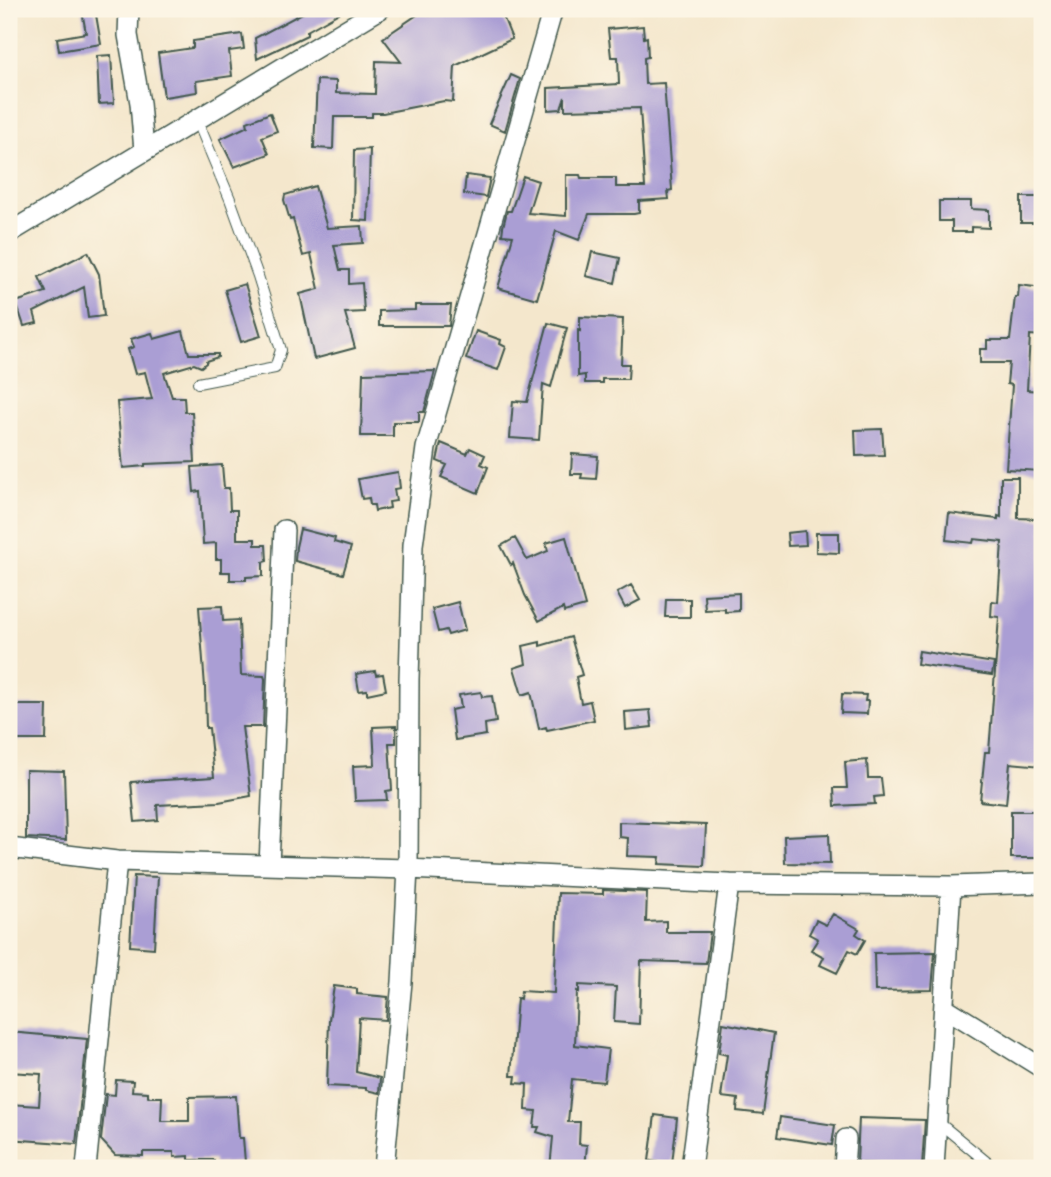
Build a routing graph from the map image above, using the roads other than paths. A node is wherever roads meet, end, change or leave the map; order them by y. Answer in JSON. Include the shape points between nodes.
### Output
{"nodes":[{"id":1,"x":130,"y":9,"type":"edge"},
{"id":2,"x":380,"y":9,"type":"edge"},
{"id":3,"x":553,"y":9,"type":"edge"},
{"id":4,"x":197,"y":120,"type":"junction"},
{"id":5,"x":144,"y":151,"type":"junction"},
{"id":6,"x":9,"y":233,"type":"edge"},
{"id":7,"x":198,"y":383,"type":"dead end"},
{"id":8,"x":285,"y":530,"type":"dead end"},
{"id":9,"x":9,"y":848,"type":"edge"},
{"id":10,"x":117,"y":861,"type":"junction"},
{"id":11,"x":270,"y":865,"type":"junction"},
{"id":12,"x":408,"y":869,"type":"junction"},
{"id":13,"x":1042,"y":883,"type":"edge"},
{"id":14,"x":729,"y":884,"type":"junction"},
{"id":15,"x":951,"y":886,"type":"junction"},
{"id":16,"x":944,"y":1007,"type":"junction"},
{"id":17,"x":1042,"y":1068,"type":"edge"},
{"id":18,"x":937,"y":1122,"type":"junction"},
{"id":19,"x":846,"y":1139,"type":"dead end"},
{"id":20,"x":86,"y":1168,"type":"edge"},
{"id":21,"x":384,"y":1168,"type":"edge"},
{"id":22,"x":691,"y":1168,"type":"edge"},
{"id":23,"x":844,"y":1168,"type":"edge"},
{"id":24,"x":934,"y":1168,"type":"edge"},
{"id":25,"x":994,"y":1168,"type":"edge"}],
"edges":[{"from":1,"to":5,"type":"street","via":[[128,35]]},
{"from":2,"to":4,"type":"street"},
{"from":3,"to":12,"type":"street","via":[[426,448],[413,545]]},
{"from":4,"to":5,"type":"street"},
{"from":4,"to":7,"type":"lane","via":[[230,199],[281,350],[275,368]]},
{"from":5,"to":6,"type":"street"},
{"from":8,"to":11,"type":"street"},
{"from":9,"to":10,"type":"street"},
{"from":10,"to":11,"type":"street"},
{"from":10,"to":20,"type":"street"},
{"from":11,"to":12,"type":"street"},
{"from":12,"to":14,"type":"street"},
{"from":12,"to":21,"type":"street"},
{"from":13,"to":15,"type":"street"},
{"from":14,"to":15,"type":"street"},
{"from":14,"to":22,"type":"street"},
{"from":15,"to":16,"type":"street"},
{"from":16,"to":17,"type":"street"},
{"from":16,"to":18,"type":"street"},
{"from":18,"to":24,"type":"street"},
{"from":18,"to":25,"type":"lane"},
{"from":19,"to":23,"type":"street"}]}
